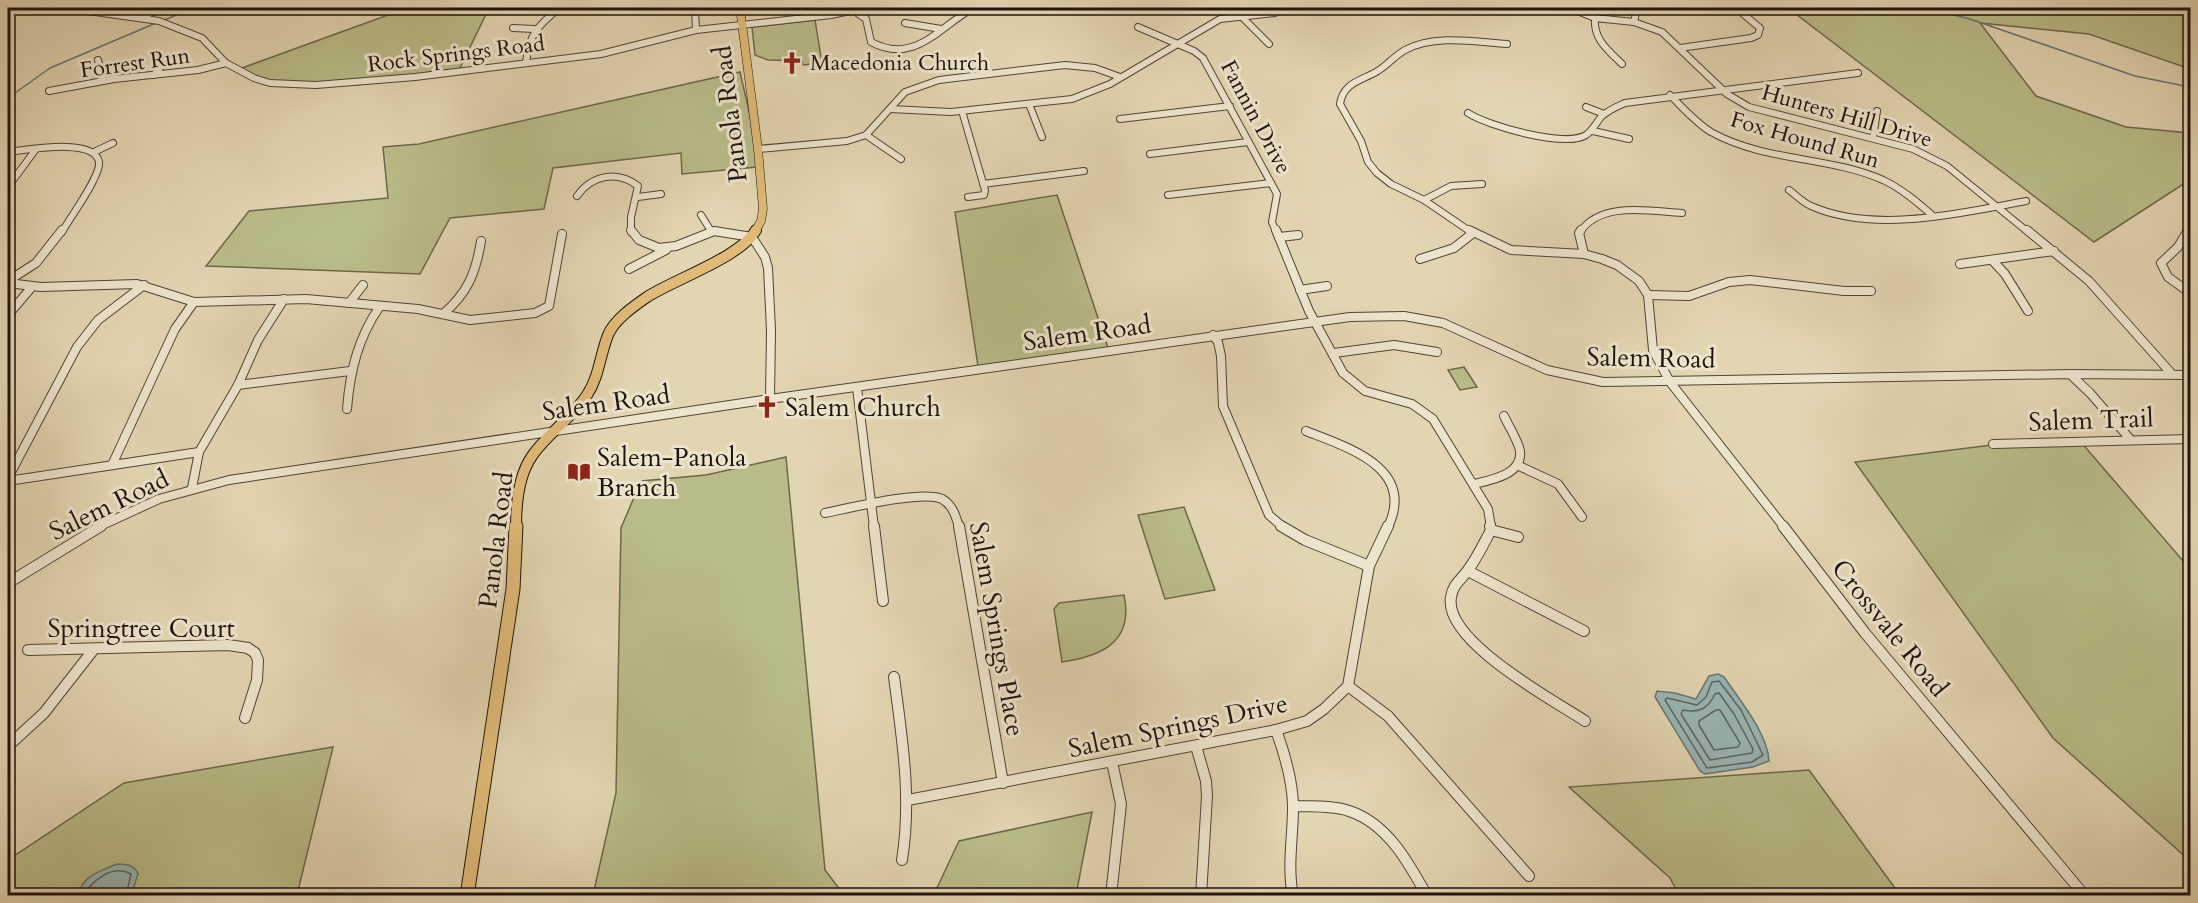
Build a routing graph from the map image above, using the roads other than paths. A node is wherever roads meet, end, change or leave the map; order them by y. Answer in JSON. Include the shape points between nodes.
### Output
{"nodes":[{"id":1,"x":67,"y":8,"type":"edge"},
{"id":2,"x":159,"y":8,"type":"edge"},
{"id":3,"x":559,"y":8,"type":"edge"},
{"id":4,"x":695,"y":8,"type":"edge"},
{"id":5,"x":864,"y":8,"type":"edge"},
{"id":6,"x":969,"y":8,"type":"edge"},
{"id":7,"x":1332,"y":8,"type":"edge"},
{"id":8,"x":1570,"y":8,"type":"edge"},
{"id":9,"x":1637,"y":8,"type":"edge"},
{"id":10,"x":1736,"y":8,"type":"edge"},
{"id":11,"x":85,"y":9,"type":"edge"},
{"id":12,"x":740,"y":10,"type":"edge"},
{"id":13,"x":1317,"y":10,"type":"dead end"},
{"id":14,"x":854,"y":11,"type":"junction"},
{"id":15,"x":1275,"y":13,"type":"dead end"},
{"id":16,"x":1241,"y":16,"type":"junction"},
{"id":17,"x":144,"y":17,"type":"junction"},
{"id":18,"x":1595,"y":18,"type":"junction"},
{"id":19,"x":905,"y":22,"type":"dead end"},
{"id":20,"x":1634,"y":22,"type":"junction"},
{"id":21,"x":743,"y":24,"type":"junction"},
{"id":22,"x":715,"y":27,"type":"junction"},
{"id":23,"x":1138,"y":27,"type":"dead end"},
{"id":24,"x":513,"y":28,"type":"dead end"},
{"id":25,"x":534,"y":29,"type":"junction"},
{"id":26,"x":941,"y":29,"type":"junction"},
{"id":27,"x":696,"y":30,"type":"junction"},
{"id":28,"x":744,"y":36,"type":"junction"},
{"id":29,"x":1177,"y":43,"type":"junction"},
{"id":30,"x":1269,"y":44,"type":"dead end"},
{"id":31,"x":1507,"y":44,"type":"dead end"},
{"id":32,"x":1680,"y":48,"type":"junction"},
{"id":33,"x":98,"y":60,"type":"dead end"},
{"id":34,"x":165,"y":62,"type":"dead end"},
{"id":35,"x":226,"y":63,"type":"junction"},
{"id":36,"x":526,"y":63,"type":"junction"},
{"id":37,"x":1622,"y":64,"type":"dead end"},
{"id":38,"x":1858,"y":73,"type":"dead end"},
{"id":39,"x":154,"y":75,"type":"junction"},
{"id":40,"x":1120,"y":77,"type":"junction"},
{"id":41,"x":103,"y":80,"type":"junction"},
{"id":42,"x":1722,"y":89,"type":"junction"},
{"id":43,"x":49,"y":92,"type":"dead end"},
{"id":44,"x":1670,"y":95,"type":"junction"},
{"id":45,"x":1029,"y":104,"type":"junction"},
{"id":46,"x":1230,"y":106,"type":"junction"},
{"id":47,"x":1586,"y":107,"type":"dead end"},
{"id":48,"x":890,"y":109,"type":"junction"},
{"id":49,"x":962,"y":111,"type":"junction"},
{"id":50,"x":1877,"y":111,"type":"dead end"},
{"id":51,"x":1468,"y":113,"type":"dead end"},
{"id":52,"x":1604,"y":114,"type":"junction"},
{"id":53,"x":1120,"y":119,"type":"dead end"},
{"id":54,"x":1593,"y":131,"type":"junction"},
{"id":55,"x":866,"y":135,"type":"junction"},
{"id":56,"x":1041,"y":137,"type":"dead end"},
{"id":57,"x":1873,"y":138,"type":"junction"},
{"id":58,"x":1629,"y":139,"type":"dead end"},
{"id":59,"x":1248,"y":142,"type":"junction"},
{"id":60,"x":113,"y":143,"type":"dead end"},
{"id":61,"x":36,"y":149,"type":"junction"},
{"id":62,"x":758,"y":149,"type":"junction"},
{"id":63,"x":8,"y":152,"type":"edge"},
{"id":64,"x":94,"y":152,"type":"junction"},
{"id":65,"x":1150,"y":154,"type":"dead end"},
{"id":66,"x":901,"y":159,"type":"dead end"},
{"id":67,"x":1084,"y":171,"type":"dead end"},
{"id":68,"x":1271,"y":183,"type":"junction"},
{"id":69,"x":983,"y":184,"type":"junction"},
{"id":70,"x":1482,"y":184,"type":"dead end"},
{"id":71,"x":8,"y":187,"type":"edge"},
{"id":72,"x":1789,"y":190,"type":"dead end"},
{"id":73,"x":661,"y":194,"type":"dead end"},
{"id":74,"x":1168,"y":195,"type":"dead end"},
{"id":75,"x":577,"y":196,"type":"dead end"},
{"id":76,"x":638,"y":196,"type":"junction"},
{"id":77,"x":968,"y":197,"type":"dead end"},
{"id":78,"x":1424,"y":200,"type":"junction"},
{"id":79,"x":2026,"y":201,"type":"dead end"},
{"id":80,"x":1998,"y":206,"type":"junction"},
{"id":81,"x":1682,"y":213,"type":"dead end"},
{"id":82,"x":701,"y":215,"type":"dead end"},
{"id":83,"x":1932,"y":215,"type":"junction"},
{"id":84,"x":2190,"y":228,"type":"edge"},
{"id":85,"x":711,"y":231,"type":"junction"},
{"id":86,"x":1473,"y":233,"type":"junction"},
{"id":87,"x":562,"y":234,"type":"dead end"},
{"id":88,"x":1298,"y":235,"type":"dead end"},
{"id":89,"x":752,"y":237,"type":"junction"},
{"id":90,"x":1279,"y":237,"type":"junction"},
{"id":91,"x":481,"y":241,"type":"dead end"},
{"id":92,"x":743,"y":244,"type":"junction"},
{"id":93,"x":756,"y":246,"type":"junction"},
{"id":94,"x":667,"y":250,"type":"junction"},
{"id":95,"x":2054,"y":251,"type":"junction"},
{"id":96,"x":1584,"y":254,"type":"junction"},
{"id":97,"x":1420,"y":259,"type":"dead end"},
{"id":98,"x":1992,"y":260,"type":"junction"},
{"id":99,"x":1960,"y":264,"type":"dead end"},
{"id":100,"x":629,"y":269,"type":"dead end"},
{"id":101,"x":8,"y":282,"type":"edge"},
{"id":102,"x":144,"y":285,"type":"junction"},
{"id":103,"x":363,"y":285,"type":"dead end"},
{"id":104,"x":1327,"y":286,"type":"dead end"},
{"id":105,"x":32,"y":288,"type":"junction"},
{"id":106,"x":1300,"y":290,"type":"junction"},
{"id":107,"x":1870,"y":291,"type":"dead end"},
{"id":108,"x":2190,"y":294,"type":"edge"},
{"id":109,"x":1648,"y":295,"type":"junction"},
{"id":110,"x":284,"y":299,"type":"junction"},
{"id":111,"x":194,"y":302,"type":"junction"},
{"id":112,"x":349,"y":303,"type":"junction"},
{"id":113,"x":380,"y":306,"type":"junction"},
{"id":114,"x":2028,"y":311,"type":"dead end"},
{"id":115,"x":443,"y":314,"type":"junction"},
{"id":116,"x":8,"y":315,"type":"edge"},
{"id":117,"x":1315,"y":322,"type":"junction"},
{"id":118,"x":1213,"y":336,"type":"junction"},
{"id":119,"x":1334,"y":352,"type":"junction"},
{"id":120,"x":1437,"y":352,"type":"dead end"},
{"id":121,"x":351,"y":371,"type":"junction"},
{"id":122,"x":2171,"y":373,"type":"junction"},
{"id":123,"x":2070,"y":374,"type":"junction"},
{"id":124,"x":2190,"y":375,"type":"edge"},
{"id":125,"x":1670,"y":382,"type":"junction"},
{"id":126,"x":238,"y":385,"type":"junction"},
{"id":127,"x":857,"y":388,"type":"junction"},
{"id":128,"x":770,"y":399,"type":"junction"},
{"id":129,"x":346,"y":409,"type":"dead end"},
{"id":130,"x":1504,"y":416,"type":"dead end"},
{"id":131,"x":1306,"y":431,"type":"dead end"},
{"id":132,"x":553,"y":433,"type":"junction"},
{"id":133,"x":2130,"y":439,"type":"junction"},
{"id":134,"x":2189,"y":440,"type":"edge"},
{"id":135,"x":1993,"y":444,"type":"dead end"},
{"id":136,"x":199,"y":452,"type":"junction"},
{"id":137,"x":112,"y":465,"type":"junction"},
{"id":138,"x":1517,"y":465,"type":"junction"},
{"id":139,"x":8,"y":479,"type":"edge"},
{"id":140,"x":1474,"y":484,"type":"junction"},
{"id":141,"x":192,"y":488,"type":"junction"},
{"id":142,"x":873,"y":502,"type":"junction"},
{"id":143,"x":825,"y":513,"type":"dead end"},
{"id":144,"x":1582,"y":517,"type":"dead end"},
{"id":145,"x":1491,"y":530,"type":"junction"},
{"id":146,"x":1518,"y":537,"type":"dead end"},
{"id":147,"x":1369,"y":566,"type":"junction"},
{"id":148,"x":1468,"y":571,"type":"junction"},
{"id":149,"x":8,"y":583,"type":"edge"},
{"id":150,"x":883,"y":601,"type":"dead end"},
{"id":151,"x":1584,"y":631,"type":"dead end"},
{"id":152,"x":94,"y":649,"type":"junction"},
{"id":153,"x":28,"y":650,"type":"dead end"},
{"id":154,"x":894,"y":677,"type":"dead end"},
{"id":155,"x":1348,"y":686,"type":"junction"},
{"id":156,"x":245,"y":718,"type":"dead end"},
{"id":157,"x":1586,"y":721,"type":"dead end"},
{"id":158,"x":1276,"y":730,"type":"junction"},
{"id":159,"x":8,"y":746,"type":"edge"},
{"id":160,"x":1196,"y":746,"type":"junction"},
{"id":161,"x":1112,"y":762,"type":"junction"},
{"id":162,"x":1003,"y":783,"type":"junction"},
{"id":163,"x":908,"y":800,"type":"junction"},
{"id":164,"x":1293,"y":806,"type":"junction"},
{"id":165,"x":902,"y":860,"type":"dead end"},
{"id":166,"x":1529,"y":876,"type":"dead end"},
{"id":167,"x":467,"y":896,"type":"edge"},
{"id":168,"x":1111,"y":896,"type":"edge"},
{"id":169,"x":1201,"y":896,"type":"edge"},
{"id":170,"x":1293,"y":896,"type":"edge"},
{"id":171,"x":1427,"y":896,"type":"edge"},
{"id":172,"x":2085,"y":896,"type":"edge"}],
"edges":[{"from":1,"to":11,"type":"street","name":"Rock Springs Road"},
{"from":2,"to":17,"type":"street"},
{"from":3,"to":25,"type":"street"},
{"from":4,"to":27,"type":"street"},
{"from":5,"to":14,"type":"street","name":"Rock Springs Road"},
{"from":6,"to":26,"type":"street"},
{"from":7,"to":13,"type":"street"},
{"from":8,"to":18,"type":"street","name":"Hunters Hill Drive"},
{"from":9,"to":20,"type":"street"},
{"from":10,"to":32,"type":"street","via":[[1760,28],[1758,35]]},
{"from":11,"to":17,"type":"street","name":"Rock Springs Road"},
{"from":12,"to":21,"type":"main road","name":"Panola Road"},
{"from":12,"to":22,"type":"street","via":[[732,22]]},
{"from":14,"to":21,"type":"street","name":"Rock Springs Road"},
{"from":14,"to":26,"type":"street","via":[[866,20],[871,42],[890,50],[921,44]]},
{"from":15,"to":16,"type":"street"},
{"from":16,"to":29,"type":"street","via":[[1220,19]]},
{"from":16,"to":30,"type":"street"},
{"from":17,"to":35,"type":"street","name":"Rock Springs Road","via":[[202,38]]},
{"from":18,"to":20,"type":"street","name":"Hunters Hill Drive"},
{"from":18,"to":37,"type":"street","via":[[1593,31],[1597,39]]},
{"from":19,"to":26,"type":"street"},
{"from":20,"to":32,"type":"street","name":"Hunters Hill Drive","via":[[1662,32]]},
{"from":21,"to":22,"type":"street","name":"Rock Springs Road"},
{"from":21,"to":28,"type":"main road","name":"Panola Road"},
{"from":22,"to":27,"type":"street","name":"Rock Springs Road"},
{"from":22,"to":28,"type":"street"},
{"from":23,"to":29,"type":"street","name":"Fannin Drive"},
{"from":24,"to":25,"type":"street"},
{"from":25,"to":36,"type":"street","via":[[528,40]]},
{"from":27,"to":36,"type":"street","name":"Rock Springs Road","via":[[620,51]]},
{"from":28,"to":62,"type":"main road","name":"Panola Road"},
{"from":29,"to":40,"type":"street"},
{"from":29,"to":46,"type":"street","name":"Fannin Drive","via":[[1203,58]]},
{"from":31,"to":78,"type":"street","via":[[1441,43],[1409,48],[1344,90],[1340,104],[1368,162],[1391,184]]},
{"from":32,"to":42,"type":"street","name":"Hunters Hill Drive"},
{"from":33,"to":41,"type":"street"},
{"from":34,"to":39,"type":"street"},
{"from":35,"to":36,"type":"street","name":"Rock Springs Road","via":[[264,82],[316,85],[396,80]]},
{"from":35,"to":39,"type":"street","name":"Forrest Run"},
{"from":38,"to":42,"type":"street"},
{"from":39,"to":41,"type":"street","name":"Forrest Run"},
{"from":40,"to":45,"type":"street","via":[[1079,97]]},
{"from":40,"to":48,"type":"street","via":[[1095,68],[1065,65],[950,78],[915,86],[896,99]]},
{"from":41,"to":43,"type":"street","name":"Forrest Run"},
{"from":42,"to":44,"type":"street"},
{"from":42,"to":57,"type":"street","name":"Hunters Hill Drive","via":[[1758,110]]},
{"from":44,"to":52,"type":"street","via":[[1625,103]]},
{"from":44,"to":83,"type":"street","name":"Fox Hound Run","via":[[1698,122],[1724,138],[1876,177]]},
{"from":45,"to":49,"type":"street"},
{"from":45,"to":56,"type":"street"},
{"from":46,"to":53,"type":"street"},
{"from":46,"to":59,"type":"street","name":"Fannin Drive"},
{"from":47,"to":52,"type":"street"},
{"from":48,"to":49,"type":"street"},
{"from":48,"to":55,"type":"street"},
{"from":49,"to":69,"type":"street"},
{"from":50,"to":57,"type":"street"},
{"from":51,"to":54,"type":"street","via":[[1482,123],[1561,138],[1578,138]]},
{"from":52,"to":54,"type":"street"},
{"from":54,"to":58,"type":"street"},
{"from":55,"to":62,"type":"street","via":[[847,141]]},
{"from":55,"to":66,"type":"street"},
{"from":57,"to":80,"type":"street","name":"Hunters Hill Drive","via":[[1935,159]]},
{"from":59,"to":65,"type":"street"},
{"from":59,"to":68,"type":"street","name":"Fannin Drive"},
{"from":60,"to":64,"type":"street"},
{"from":61,"to":63,"type":"street"},
{"from":61,"to":64,"type":"street","via":[[75,147]]},
{"from":61,"to":71,"type":"street"},
{"from":62,"to":89,"type":"main road","name":"Panola Road","via":[[763,209]]},
{"from":64,"to":101,"type":"street","via":[[99,168],[58,238],[36,263]]},
{"from":67,"to":69,"type":"street"},
{"from":68,"to":74,"type":"street"},
{"from":68,"to":90,"type":"street","name":"Fannin Drive","via":[[1277,198],[1272,222]]},
{"from":69,"to":77,"type":"street","via":[[984,195]]},
{"from":70,"to":78,"type":"street","via":[[1454,183]]},
{"from":72,"to":83,"type":"street","via":[[1804,204],[1849,219]]},
{"from":73,"to":76,"type":"street"},
{"from":75,"to":76,"type":"street","via":[[590,181],[616,177],[634,182]]},
{"from":76,"to":94,"type":"street","via":[[630,226],[632,234],[646,245]]},
{"from":78,"to":86,"type":"street"},
{"from":79,"to":80,"type":"street"},
{"from":80,"to":83,"type":"street"},
{"from":80,"to":95,"type":"street","name":"Hunters Hill Drive"},
{"from":81,"to":96,"type":"street","via":[[1615,211],[1586,220],[1579,234]]},
{"from":82,"to":85,"type":"street"},
{"from":84,"to":108,"type":"street","via":[[2161,263],[2168,277]]},
{"from":85,"to":89,"type":"street"},
{"from":85,"to":94,"type":"street"},
{"from":86,"to":96,"type":"street","via":[[1511,249]]},
{"from":86,"to":97,"type":"street","via":[[1454,248]]},
{"from":87,"to":115,"type":"street","via":[[552,300],[543,310],[470,320]]},
{"from":88,"to":90,"type":"street"},
{"from":89,"to":92,"type":"main road","name":"Panola Road"},
{"from":89,"to":93,"type":"street"},
{"from":90,"to":106,"type":"street","name":"Fannin Drive"},
{"from":91,"to":115,"type":"street","via":[[469,290]]},
{"from":92,"to":93,"type":"street"},
{"from":92,"to":132,"type":"main road","name":"Panola Road","via":[[724,258],[647,297],[620,319],[609,333],[595,382]]},
{"from":93,"to":128,"type":"street","via":[[768,268]]},
{"from":94,"to":100,"type":"street"},
{"from":95,"to":98,"type":"street"},
{"from":95,"to":122,"type":"street","name":"Hunters Hill Drive","via":[[2089,281]]},
{"from":96,"to":109,"type":"street","via":[[1617,265],[1639,281]]},
{"from":98,"to":99,"type":"street"},
{"from":98,"to":114,"type":"street"},
{"from":101,"to":105,"type":"street"},
{"from":102,"to":105,"type":"street"},
{"from":102,"to":111,"type":"street"},
{"from":102,"to":139,"type":"street","via":[[98,320],[77,347]]},
{"from":103,"to":112,"type":"street"},
{"from":104,"to":106,"type":"street"},
{"from":105,"to":116,"type":"street"},
{"from":106,"to":117,"type":"street","name":"Fannin Drive"},
{"from":107,"to":109,"type":"street","via":[[1750,280],[1729,282],[1689,296]]},
{"from":109,"to":125,"type":"street","name":"Crossvale Road","via":[[1652,344]]},
{"from":110,"to":111,"type":"street"},
{"from":110,"to":112,"type":"street"},
{"from":110,"to":126,"type":"street","via":[[258,340]]},
{"from":111,"to":137,"type":"street","via":[[175,329]]},
{"from":112,"to":113,"type":"street"},
{"from":113,"to":115,"type":"street"},
{"from":113,"to":121,"type":"street","via":[[363,332]]},
{"from":117,"to":118,"type":"street","name":"Salem Road"},
{"from":117,"to":119,"type":"street","name":"Fannin Drive"},
{"from":117,"to":125,"type":"street","name":"Salem Road","via":[[1381,315],[1419,318],[1461,330],[1563,375],[1602,382]]},
{"from":118,"to":127,"type":"street","name":"Salem Road"},
{"from":118,"to":147,"type":"street","via":[[1221,356],[1223,406],[1269,515],[1295,536]]},
{"from":119,"to":120,"type":"street","via":[[1394,345]]},
{"from":119,"to":140,"type":"street","name":"Fannin Drive","via":[[1343,373],[1357,386],[1412,404],[1433,419]]},
{"from":121,"to":126,"type":"street"},
{"from":121,"to":129,"type":"street"},
{"from":122,"to":123,"type":"street","name":"Salem Road"},
{"from":122,"to":124,"type":"street","name":"Salem Road"},
{"from":123,"to":125,"type":"street","name":"Salem Road"},
{"from":123,"to":133,"type":"street"},
{"from":125,"to":172,"type":"street","name":"Crossvale Road","via":[[1858,625]]},
{"from":126,"to":136,"type":"street"},
{"from":127,"to":128,"type":"street","name":"Salem Road"},
{"from":127,"to":142,"type":"street"},
{"from":128,"to":132,"type":"street","name":"Salem Road"},
{"from":130,"to":138,"type":"street","via":[[1520,452]]},
{"from":131,"to":147,"type":"street","via":[[1362,454],[1391,481],[1396,494],[1394,514]]},
{"from":132,"to":141,"type":"street","name":"Salem Road"},
{"from":132,"to":167,"type":"main road","name":"Panola Road","via":[[532,456],[522,478],[513,586]]},
{"from":133,"to":134,"type":"street","name":"Salem Trail"},
{"from":133,"to":135,"type":"street","name":"Salem Trail"},
{"from":136,"to":137,"type":"street"},
{"from":136,"to":141,"type":"street"},
{"from":137,"to":139,"type":"street"},
{"from":138,"to":140,"type":"street","via":[[1501,478]]},
{"from":138,"to":144,"type":"street","via":[[1558,484]]},
{"from":140,"to":145,"type":"street","name":"Fannin Drive","via":[[1488,509]]},
{"from":141,"to":149,"type":"street","name":"Salem Road","via":[[105,524]]},
{"from":142,"to":143,"type":"street","name":"Salem Springs Place"},
{"from":142,"to":150,"type":"street"},
{"from":142,"to":162,"type":"street","name":"Salem Springs Place","via":[[911,497],[942,499],[956,516]]},
{"from":145,"to":146,"type":"street"},
{"from":145,"to":148,"type":"street"},
{"from":147,"to":155,"type":"street"},
{"from":148,"to":151,"type":"street"},
{"from":148,"to":157,"type":"street","via":[[1454,585],[1450,599],[1453,615],[1465,635],[1482,653]]},
{"from":152,"to":153,"type":"street","name":"Springtree Court"},
{"from":152,"to":156,"type":"street","name":"Springtree Court","via":[[228,645],[249,648],[260,668]]},
{"from":152,"to":159,"type":"street","via":[[55,702]]},
{"from":154,"to":163,"type":"street"},
{"from":155,"to":158,"type":"street","name":"Salem Springs Drive","via":[[1306,721]]},
{"from":155,"to":166,"type":"street","via":[[1388,716]]},
{"from":158,"to":160,"type":"street","name":"Salem Springs Drive"},
{"from":158,"to":164,"type":"street","via":[[1288,767]]},
{"from":160,"to":161,"type":"street","name":"Salem Springs Drive"},
{"from":160,"to":169,"type":"street","via":[[1207,796]]},
{"from":161,"to":162,"type":"street","name":"Salem Springs Drive"},
{"from":161,"to":168,"type":"street","via":[[1121,804]]},
{"from":162,"to":163,"type":"street","name":"Salem Springs Drive"},
{"from":163,"to":165,"type":"street"},
{"from":164,"to":170,"type":"street"},
{"from":164,"to":171,"type":"street","via":[[1348,810],[1362,816],[1378,827],[1407,862]]}]}
